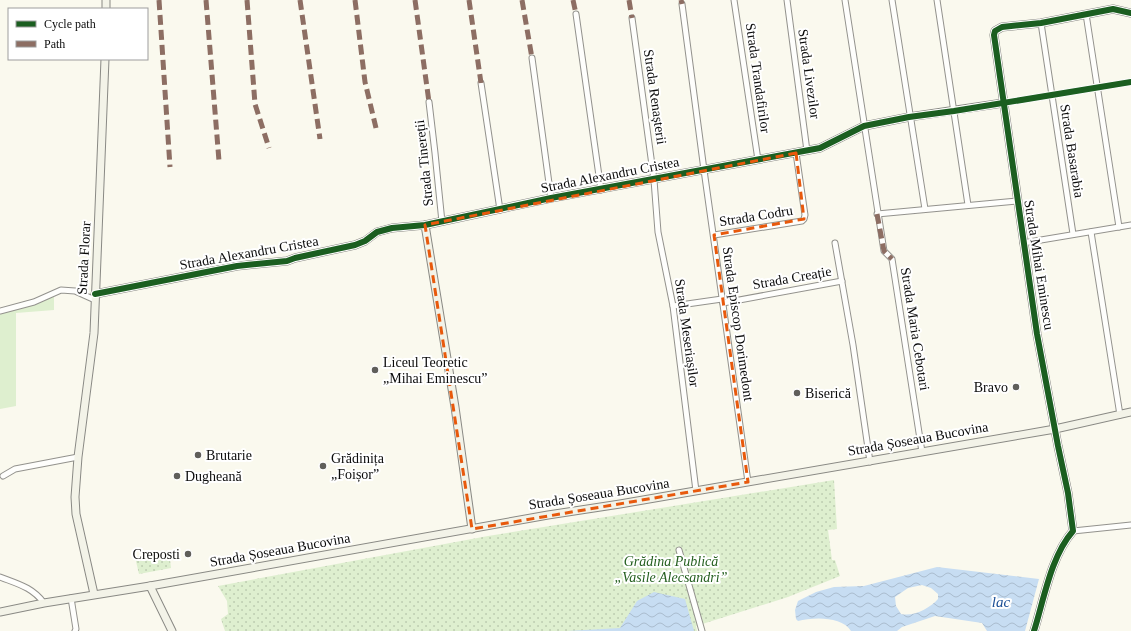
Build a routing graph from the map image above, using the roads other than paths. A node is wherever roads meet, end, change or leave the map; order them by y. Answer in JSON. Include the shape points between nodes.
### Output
{"nodes":[{"id":1,"x":734,"y":0,"type":"edge"},
{"id":2,"x":787,"y":0,"type":"edge"},
{"id":3,"x":845,"y":0,"type":"edge"},
{"id":4,"x":892,"y":0,"type":"edge"},
{"id":5,"x":937,"y":0,"type":"edge"},
{"id":6,"x":682,"y":4,"type":"dead end"},
{"id":7,"x":1131,"y":13,"type":"edge"},
{"id":8,"x":576,"y":14,"type":"dead end"},
{"id":9,"x":1086,"y":14,"type":"junction"},
{"id":10,"x":632,"y":18,"type":"dead end"},
{"id":11,"x":1041,"y":23,"type":"junction"},
{"id":12,"x":532,"y":58,"type":"dead end"},
{"id":13,"x":105,"y":60,"type":"edge"},
{"id":14,"x":1131,"y":82,"type":"edge"},
{"id":15,"x":482,"y":83,"type":"dead end"},
{"id":16,"x":1097,"y":87,"type":"junction"},
{"id":17,"x":1051,"y":95,"type":"junction"},
{"id":18,"x":429,"y":102,"type":"dead end"},
{"id":19,"x":1003,"y":103,"type":"junction"},
{"id":20,"x":954,"y":111,"type":"junction"},
{"id":21,"x":910,"y":117,"type":"junction"},
{"id":22,"x":864,"y":126,"type":"junction"},
{"id":23,"x":807,"y":151,"type":"junction"},
{"id":24,"x":796,"y":153,"type":"junction"},
{"id":25,"x":758,"y":160,"type":"junction"},
{"id":26,"x":704,"y":170,"type":"junction"},
{"id":27,"x":654,"y":180,"type":"junction"},
{"id":28,"x":601,"y":190,"type":"junction"},
{"id":29,"x":551,"y":198,"type":"junction"},
{"id":30,"x":1017,"y":201,"type":"junction"},
{"id":31,"x":968,"y":205,"type":"junction"},
{"id":32,"x":925,"y":209,"type":"junction"},
{"id":33,"x":500,"y":210,"type":"junction"},
{"id":34,"x":877,"y":214,"type":"junction"},
{"id":35,"x":442,"y":222,"type":"junction"},
{"id":36,"x":425,"y":225,"type":"junction"},
{"id":37,"x":1131,"y":225,"type":"edge"},
{"id":38,"x":1119,"y":227,"type":"junction"},
{"id":39,"x":1090,"y":232,"type":"junction"},
{"id":40,"x":1073,"y":234,"type":"junction"},
{"id":41,"x":714,"y":235,"type":"junction"},
{"id":42,"x":835,"y":243,"type":"dead end"},
{"id":43,"x":1024,"y":243,"type":"junction"},
{"id":44,"x":842,"y":282,"type":"junction"},
{"id":45,"x":95,"y":297,"type":"junction"},
{"id":46,"x":723,"y":301,"type":"junction"},
{"id":47,"x":673,"y":306,"type":"junction"},
{"id":48,"x":0,"y":311,"type":"edge"},
{"id":49,"x":1131,"y":412,"type":"edge"},
{"id":50,"x":1120,"y":415,"type":"junction"},
{"id":51,"x":1055,"y":429,"type":"junction"},
{"id":52,"x":922,"y":452,"type":"junction"},
{"id":53,"x":78,"y":458,"type":"junction"},
{"id":54,"x":870,"y":462,"type":"junction"},
{"id":55,"x":3,"y":476,"type":"dead end"},
{"id":56,"x":748,"y":482,"type":"junction"},
{"id":57,"x":696,"y":490,"type":"junction"},
{"id":58,"x":1131,"y":525,"type":"edge"},
{"id":59,"x":472,"y":529,"type":"junction"},
{"id":60,"x":1073,"y":531,"type":"junction"},
{"id":61,"x":679,"y":550,"type":"dead end"},
{"id":62,"x":0,"y":577,"type":"edge"},
{"id":63,"x":150,"y":586,"type":"junction"},
{"id":64,"x":94,"y":594,"type":"junction"},
{"id":65,"x":70,"y":598,"type":"junction"},
{"id":66,"x":44,"y":603,"type":"junction"},
{"id":67,"x":0,"y":612,"type":"edge"},
{"id":68,"x":75,"y":631,"type":"edge"},
{"id":69,"x":172,"y":631,"type":"edge"},
{"id":70,"x":702,"y":631,"type":"edge"},
{"id":71,"x":1034,"y":631,"type":"edge"}],
"edges":[{"from":1,"to":25,"type":"street","name":"Strada Trandafirilor"},
{"from":2,"to":23,"type":"street","name":"Strada Livezilor"},
{"from":3,"to":22,"type":"street","name":"Strada Maria Cebotari"},
{"from":4,"to":21,"type":"street"},
{"from":5,"to":20,"type":"street"},
{"from":6,"to":26,"type":"street","name":"Strada Episcop Dorimedont"},
{"from":7,"to":9,"type":"street","name":"Strada Mihai Eminescu","via":[[1113,9]]},
{"from":8,"to":28,"type":"street"},
{"from":9,"to":11,"type":"street","name":"Strada Mihai Eminescu"},
{"from":9,"to":16,"type":"street"},
{"from":10,"to":27,"type":"street","name":"Strada Renașterii"},
{"from":11,"to":17,"type":"street","name":"Strada Basarabia"},
{"from":11,"to":19,"type":"street","name":"Strada Mihai Eminescu","via":[[1002,27],[995,31]]},
{"from":12,"to":29,"type":"street"},
{"from":13,"to":45,"type":"street","name":"Strada Florar"},
{"from":14,"to":16,"type":"street","name":"Strada Alexandru Cristea"},
{"from":15,"to":33,"type":"street"},
{"from":16,"to":17,"type":"street","name":"Strada Alexandru Cristea"},
{"from":16,"to":38,"type":"street"},
{"from":17,"to":19,"type":"street","name":"Strada Alexandru Cristea"},
{"from":17,"to":40,"type":"street","name":"Strada Basarabia"},
{"from":18,"to":35,"type":"street","name":"Strada Tinereții"},
{"from":19,"to":20,"type":"street","name":"Strada Alexandru Cristea"},
{"from":19,"to":30,"type":"street","name":"Strada Mihai Eminescu"},
{"from":20,"to":21,"type":"street","name":"Strada Alexandru Cristea"},
{"from":20,"to":31,"type":"street"},
{"from":21,"to":22,"type":"street","name":"Strada Alexandru Cristea"},
{"from":21,"to":32,"type":"street"},
{"from":22,"to":23,"type":"street","name":"Strada Alexandru Cristea","via":[[820,148]]},
{"from":22,"to":34,"type":"street","name":"Strada Maria Cebotari"},
{"from":23,"to":24,"type":"street","name":"Strada Alexandru Cristea"},
{"from":24,"to":25,"type":"street","name":"Strada Alexandru Cristea"},
{"from":24,"to":41,"type":"street","name":"Strada Codru","via":[[804,219]]},
{"from":25,"to":26,"type":"street","name":"Strada Alexandru Cristea"},
{"from":26,"to":27,"type":"street","name":"Strada Alexandru Cristea"},
{"from":26,"to":41,"type":"street","name":"Strada Episcop Dorimedont"},
{"from":27,"to":28,"type":"street","name":"Strada Alexandru Cristea"},
{"from":27,"to":47,"type":"street","name":"Strada Meseriașilor","via":[[658,232]]},
{"from":28,"to":29,"type":"street","name":"Strada Alexandru Cristea"},
{"from":29,"to":33,"type":"street","name":"Strada Alexandru Cristea"},
{"from":30,"to":31,"type":"street"},
{"from":30,"to":43,"type":"street","name":"Strada Mihai Eminescu"},
{"from":31,"to":32,"type":"street"},
{"from":32,"to":34,"type":"street"},
{"from":33,"to":35,"type":"street","name":"Strada Alexandru Cristea"},
{"from":34,"to":52,"type":"street","name":"Strada Maria Cebotari","via":[[884,251],[892,259]]},
{"from":35,"to":36,"type":"street","name":"Strada Alexandru Cristea"},
{"from":36,"to":45,"type":"street","name":"Strada Alexandru Cristea","via":[[392,228],[377,232],[355,245],[287,261],[237,266]]},
{"from":36,"to":59,"type":"street"},
{"from":37,"to":38,"type":"street"},
{"from":38,"to":39,"type":"street"},
{"from":39,"to":40,"type":"street"},
{"from":39,"to":50,"type":"street"},
{"from":40,"to":43,"type":"street"},
{"from":41,"to":46,"type":"street","name":"Strada Episcop Dorimedont"},
{"from":42,"to":44,"type":"street"},
{"from":43,"to":51,"type":"street","name":"Strada Mihai Eminescu"},
{"from":44,"to":46,"type":"street","name":"Strada Creație"},
{"from":44,"to":54,"type":"street"},
{"from":45,"to":48,"type":"street","via":[[61,290],[34,302]]},
{"from":45,"to":53,"type":"street","name":"Strada Florar","via":[[94,338]]},
{"from":46,"to":47,"type":"street","name":"Strada Creație"},
{"from":46,"to":56,"type":"street","name":"Strada Episcop Dorimedont"},
{"from":47,"to":57,"type":"street","name":"Strada Meseriașilor"},
{"from":49,"to":50,"type":"street","name":"Strada Șoseaua Bucovina"},
{"from":50,"to":51,"type":"street","name":"Strada Șoseaua Bucovina"},
{"from":51,"to":52,"type":"street","name":"Strada Șoseaua Bucovina"},
{"from":51,"to":60,"type":"street","name":"Strada Mihai Eminescu"},
{"from":52,"to":54,"type":"street","name":"Strada Șoseaua Bucovina"},
{"from":53,"to":55,"type":"street","via":[[15,469]]},
{"from":53,"to":64,"type":"street","name":"Strada Florar","via":[[76,514]]},
{"from":54,"to":56,"type":"street","name":"Strada Șoseaua Bucovina"},
{"from":56,"to":57,"type":"street","name":"Strada Șoseaua Bucovina"},
{"from":57,"to":59,"type":"street","name":"Strada Șoseaua Bucovina"},
{"from":58,"to":60,"type":"street"},
{"from":59,"to":63,"type":"street","name":"Strada Șoseaua Bucovina"},
{"from":60,"to":71,"type":"street","via":[[1064,543],[1053,569]]},
{"from":61,"to":70,"type":"street"},
{"from":62,"to":66,"type":"street","via":[[33,590]]},
{"from":63,"to":64,"type":"street","name":"Strada Șoseaua Bucovina"},
{"from":63,"to":69,"type":"street"},
{"from":64,"to":65,"type":"street","name":"Strada Șoseaua Bucovina"},
{"from":65,"to":66,"type":"street","name":"Strada Șoseaua Bucovina"},
{"from":65,"to":68,"type":"street"},
{"from":66,"to":67,"type":"street","name":"Strada Șoseaua Bucovina"}]}
